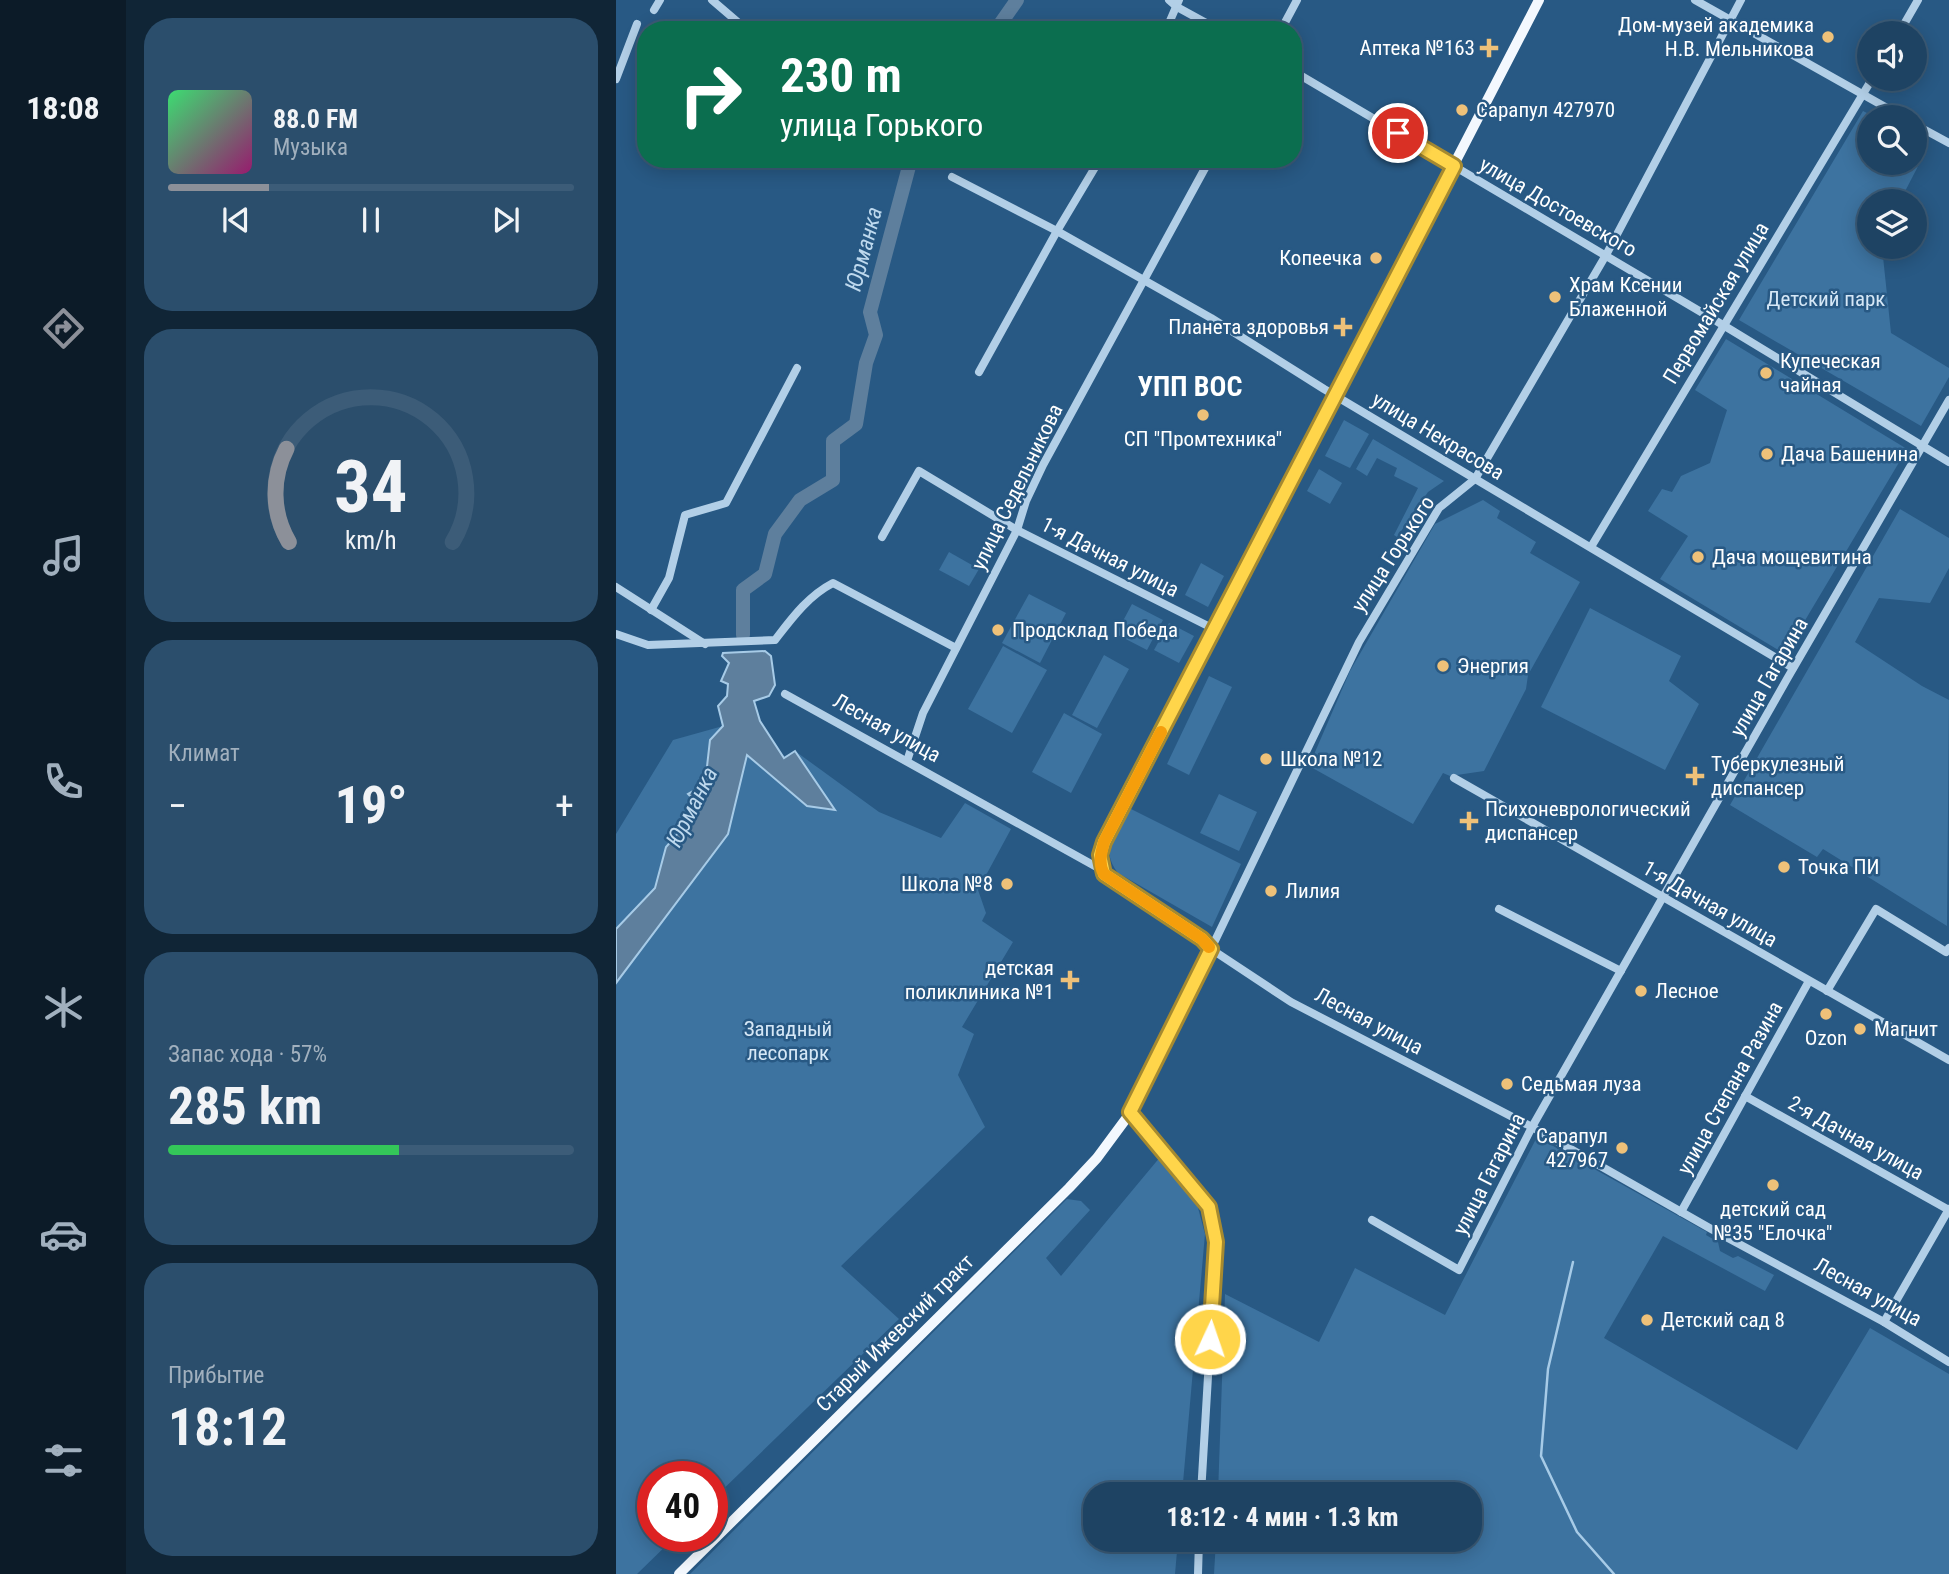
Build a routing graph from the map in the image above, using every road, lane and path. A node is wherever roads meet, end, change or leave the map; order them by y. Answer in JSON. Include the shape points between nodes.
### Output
{"nodes":[{"id":1,"x":660,"y":0,"type":"edge"},
{"id":2,"x":712,"y":0,"type":"edge"},
{"id":3,"x":1169,"y":0,"type":"edge"},
{"id":4,"x":1297,"y":0,"type":"edge"},
{"id":5,"x":1539,"y":0,"type":"edge"},
{"id":6,"x":1695,"y":0,"type":"edge"},
{"id":7,"x":1741,"y":0,"type":"edge"},
{"id":8,"x":1918,"y":0,"type":"edge"},
{"id":9,"x":1178,"y":3,"type":"edge"},
{"id":10,"x":654,"y":10,"type":"dead end"},
{"id":11,"x":1731,"y":19,"type":"junction"},
{"id":12,"x":736,"y":21,"type":"edge"},
{"id":13,"x":1170,"y":21,"type":"edge"},
{"id":14,"x":1205,"y":21,"type":"edge"},
{"id":15,"x":1286,"y":21,"type":"edge"},
{"id":16,"x":1906,"y":21,"type":"edge"},
{"id":17,"x":637,"y":24,"type":"dead end"},
{"id":18,"x":1302,"y":76,"type":"edge"},
{"id":19,"x":616,"y":79,"type":"edge"},
{"id":20,"x":1865,"y":91,"type":"edge"},
{"id":21,"x":1863,"y":94,"type":"junction"},
{"id":22,"x":1882,"y":105,"type":"edge"},
{"id":23,"x":1927,"y":131,"type":"edge"},
{"id":24,"x":1949,"y":144,"type":"edge"},
{"id":25,"x":1454,"y":166,"type":"junction"},
{"id":26,"x":1095,"y":168,"type":"edge"},
{"id":27,"x":1205,"y":168,"type":"edge"},
{"id":28,"x":952,"y":177,"type":"dead end"},
{"id":29,"x":1057,"y":231,"type":"junction"},
{"id":30,"x":1606,"y":255,"type":"junction"},
{"id":31,"x":1144,"y":279,"type":"junction"},
{"id":32,"x":1723,"y":325,"type":"junction"},
{"id":33,"x":797,"y":368,"type":"dead end"},
{"id":34,"x":979,"y":372,"type":"dead end"},
{"id":35,"x":1335,"y":395,"type":"junction"},
{"id":36,"x":1949,"y":400,"type":"edge"},
{"id":37,"x":1924,"y":446,"type":"junction"},
{"id":38,"x":1949,"y":462,"type":"edge"},
{"id":39,"x":1475,"y":480,"type":"junction"},
{"id":40,"x":1017,"y":530,"type":"junction"},
{"id":41,"x":882,"y":537,"type":"dead end"},
{"id":42,"x":1591,"y":547,"type":"junction"},
{"id":43,"x":616,"y":587,"type":"edge"},
{"id":44,"x":651,"y":610,"type":"junction"},
{"id":45,"x":1214,"y":629,"type":"junction"},
{"id":46,"x":616,"y":634,"type":"edge"},
{"id":47,"x":705,"y":644,"type":"junction"},
{"id":48,"x":956,"y":648,"type":"junction"},
{"id":49,"x":1793,"y":668,"type":"junction"},
{"id":50,"x":785,"y":694,"type":"dead end"},
{"id":51,"x":907,"y":761,"type":"junction"},
{"id":52,"x":1454,"y":778,"type":"dead end"},
{"id":53,"x":1101,"y":870,"type":"junction"},
{"id":54,"x":1663,"y":897,"type":"junction"},
{"id":55,"x":1499,"y":909,"type":"dead end"},
{"id":56,"x":1949,"y":948,"type":"edge"},
{"id":57,"x":1211,"y":949,"type":"junction"},
{"id":58,"x":1621,"y":971,"type":"junction"},
{"id":59,"x":1809,"y":981,"type":"junction"},
{"id":60,"x":1827,"y":991,"type":"junction"},
{"id":61,"x":1949,"y":1060,"type":"edge"},
{"id":62,"x":1745,"y":1096,"type":"junction"},
{"id":63,"x":1130,"y":1112,"type":"junction"},
{"id":64,"x":1532,"y":1128,"type":"junction"},
{"id":65,"x":1949,"y":1210,"type":"edge"},
{"id":66,"x":1681,"y":1212,"type":"junction"},
{"id":67,"x":1372,"y":1220,"type":"dead end"},
{"id":68,"x":1884,"y":1322,"type":"junction"},
{"id":69,"x":1949,"y":1362,"type":"edge"},
{"id":70,"x":1202,"y":1482,"type":"edge"},
{"id":71,"x":1199,"y":1552,"type":"edge"},
{"id":72,"x":679,"y":1574,"type":"edge"},
{"id":73,"x":1198,"y":1574,"type":"edge"}],
"edges":[{"from":1,"to":10,"type":"street"},
{"from":2,"to":12,"type":"street"},
{"from":3,"to":9,"type":"street"},
{"from":4,"to":15,"type":"street"},
{"from":5,"to":25,"type":"main road"},
{"from":6,"to":11,"type":"street"},
{"from":7,"to":11,"type":"street","name":"улица Горького"},
{"from":8,"to":16,"type":"street"},
{"from":9,"to":13,"type":"street"},
{"from":9,"to":14,"type":"street"},
{"from":11,"to":21,"type":"street"},
{"from":11,"to":30,"type":"street","name":"улица Горького"},
{"from":17,"to":19,"type":"street"},
{"from":18,"to":25,"type":"street","name":"улица Достоевского"},
{"from":20,"to":21,"type":"street","name":"Первомайская улица"},
{"from":21,"to":22,"type":"street"},
{"from":21,"to":32,"type":"street","name":"Первомайская улица"},
{"from":23,"to":24,"type":"street"},
{"from":25,"to":30,"type":"street","name":"улица Достоевского"},
{"from":25,"to":35,"type":"main road"},
{"from":26,"to":29,"type":"street"},
{"from":27,"to":31,"type":"street","name":"улица Седельникова"},
{"from":28,"to":29,"type":"street","name":"улица Некрасова"},
{"from":29,"to":31,"type":"street","name":"улица Некрасова"},
{"from":29,"to":34,"type":"street"},
{"from":30,"to":32,"type":"street","name":"улица Достоевского"},
{"from":30,"to":39,"type":"street","name":"улица Горького"},
{"from":31,"to":35,"type":"street","name":"улица Некрасова"},
{"from":31,"to":40,"type":"street","name":"улица Седельникова","via":[[1043,465]]},
{"from":32,"to":37,"type":"street","name":"улица Достоевского"},
{"from":32,"to":42,"type":"street","name":"Первомайская улица"},
{"from":33,"to":44,"type":"street","via":[[726,503],[685,514],[669,578]]},
{"from":35,"to":39,"type":"street","name":"улица Некрасова"},
{"from":35,"to":45,"type":"main road"},
{"from":36,"to":37,"type":"street","name":"улица Гагарина"},
{"from":37,"to":38,"type":"street","name":"улица Достоевского"},
{"from":37,"to":49,"type":"street","name":"улица Гагарина"},
{"from":39,"to":42,"type":"street","name":"улица Некрасова"},
{"from":39,"to":57,"type":"street","name":"улица Горького","via":[[1439,508],[1359,642]]},
{"from":40,"to":41,"type":"street","name":"1-я Дачная улица","via":[[919,471]]},
{"from":40,"to":45,"type":"street","name":"1-я Дачная улица"},
{"from":40,"to":48,"type":"street","name":"улица Седельникова"},
{"from":42,"to":49,"type":"street","name":"улица Некрасова"},
{"from":43,"to":44,"type":"street"},
{"from":44,"to":47,"type":"street"},
{"from":45,"to":53,"type":"main road","via":[[1104,842]]},
{"from":46,"to":47,"type":"street","via":[[648,645]]},
{"from":47,"to":48,"type":"street","via":[[775,640],[802,606],[833,583]]},
{"from":48,"to":51,"type":"street","name":"улица Седельникова","via":[[923,713]]},
{"from":49,"to":54,"type":"street","name":"улица Гагарина"},
{"from":50,"to":51,"type":"street","name":"Лесная улица"},
{"from":51,"to":53,"type":"street","name":"Лесная улица"},
{"from":52,"to":54,"type":"street","name":"1-я Дачная улица"},
{"from":53,"to":57,"type":"main road","name":"Лесная улица"},
{"from":54,"to":58,"type":"street","name":"улица Гагарина"},
{"from":54,"to":59,"type":"street","name":"1-я Дачная улица"},
{"from":55,"to":58,"type":"street"},
{"from":56,"to":60,"type":"street","via":[[1946,952],[1876,909]]},
{"from":57,"to":63,"type":"main road","name":"улица Горького"},
{"from":57,"to":64,"type":"street","name":"Лесная улица","via":[[1291,1002]]},
{"from":58,"to":64,"type":"street","name":"улица Гагарина"},
{"from":59,"to":60,"type":"street","name":"1-я Дачная улица"},
{"from":59,"to":62,"type":"street","name":"улица Степана Разина"},
{"from":60,"to":61,"type":"street","name":"1-я Дачная улица"},
{"from":62,"to":65,"type":"street","name":"2-я Дачная улица"},
{"from":62,"to":66,"type":"street","name":"улица Степана Разина"},
{"from":63,"to":70,"type":"street","via":[[1209,1207],[1216,1242]]},
{"from":63,"to":72,"type":"main road","name":"Старый Ижевский тракт","via":[[1069,1188]]},
{"from":64,"to":66,"type":"street","name":"Лесная улица"},
{"from":64,"to":67,"type":"street","name":"улица Гагарина","via":[[1459,1269]]},
{"from":65,"to":68,"type":"street"},
{"from":66,"to":68,"type":"street","name":"Лесная улица"},
{"from":68,"to":69,"type":"street","name":"Лесная улица"},
{"from":71,"to":73,"type":"street"}]}
